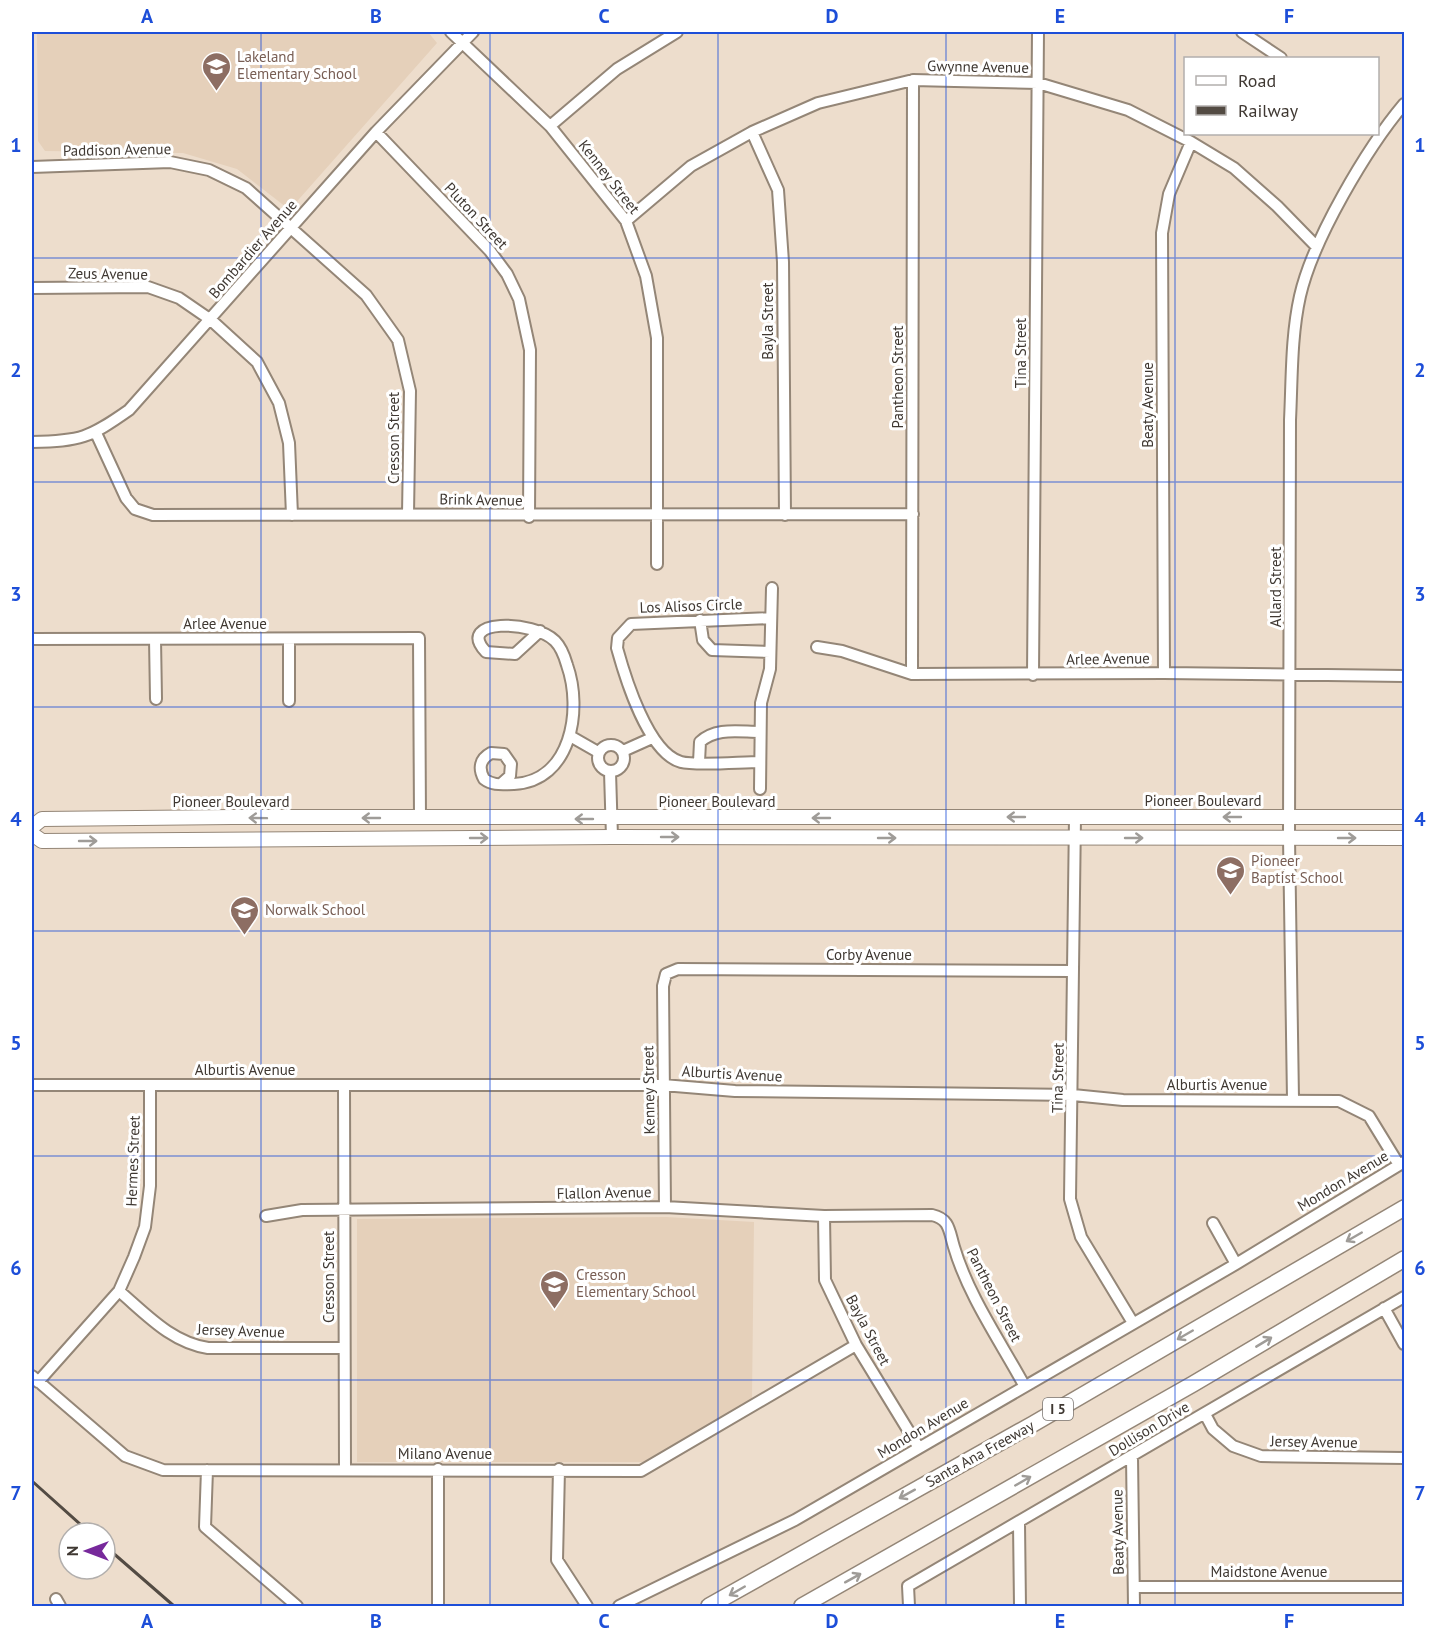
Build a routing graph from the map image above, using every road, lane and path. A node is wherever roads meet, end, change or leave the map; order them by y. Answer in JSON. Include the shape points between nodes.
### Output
{"nodes":[{"id":1,"x":451,"y":32,"type":"edge"},
{"id":2,"x":473,"y":32,"type":"edge"},
{"id":3,"x":677,"y":32,"type":"edge"},
{"id":4,"x":1038,"y":32,"type":"edge"},
{"id":5,"x":1242,"y":32,"type":"edge"},
{"id":6,"x":461,"y":42,"type":"junction"},
{"id":7,"x":1280,"y":57,"type":"edge"},
{"id":8,"x":913,"y":80,"type":"junction"},
{"id":9,"x":1038,"y":83,"type":"junction"},
{"id":10,"x":1404,"y":104,"type":"edge"},
{"id":11,"x":550,"y":126,"type":"junction"},
{"id":12,"x":375,"y":132,"type":"junction"},
{"id":13,"x":752,"y":132,"type":"junction"},
{"id":14,"x":1379,"y":132,"type":"edge"},
{"id":15,"x":1377,"y":135,"type":"edge"},
{"id":16,"x":1191,"y":142,"type":"junction"},
{"id":17,"x":32,"y":167,"type":"edge"},
{"id":18,"x":626,"y":221,"type":"junction"},
{"id":19,"x":292,"y":227,"type":"junction"},
{"id":20,"x":1317,"y":247,"type":"junction"},
{"id":21,"x":32,"y":288,"type":"edge"},
{"id":22,"x":211,"y":320,"type":"junction"},
{"id":23,"x":96,"y":433,"type":"junction"},
{"id":24,"x":32,"y":442,"type":"edge"},
{"id":25,"x":408,"y":514,"type":"junction"},
{"id":26,"x":785,"y":514,"type":"junction"},
{"id":27,"x":913,"y":514,"type":"junction"},
{"id":28,"x":292,"y":515,"type":"junction"},
{"id":29,"x":658,"y":516,"type":"junction"},
{"id":30,"x":529,"y":517,"type":"junction"},
{"id":31,"x":657,"y":564,"type":"dead end"},
{"id":32,"x":772,"y":588,"type":"dead end"},
{"id":33,"x":771,"y":618,"type":"junction"},
{"id":34,"x":700,"y":620,"type":"junction"},
{"id":35,"x":540,"y":631,"type":"junction"},
{"id":36,"x":32,"y":639,"type":"edge"},
{"id":37,"x":155,"y":639,"type":"junction"},
{"id":38,"x":289,"y":639,"type":"junction"},
{"id":39,"x":817,"y":648,"type":"dead end"},
{"id":40,"x":770,"y":652,"type":"junction"},
{"id":41,"x":1164,"y":673,"type":"junction"},
{"id":42,"x":912,"y":674,"type":"junction"},
{"id":43,"x":1033,"y":675,"type":"junction"},
{"id":44,"x":1291,"y":675,"type":"junction"},
{"id":45,"x":1404,"y":676,"type":"edge"},
{"id":46,"x":156,"y":699,"type":"dead end"},
{"id":47,"x":290,"y":701,"type":"dead end"},
{"id":48,"x":760,"y":732,"type":"junction"},
{"id":49,"x":570,"y":736,"type":"junction"},
{"id":50,"x":652,"y":738,"type":"junction"},
{"id":51,"x":623,"y":751,"type":"junction"},
{"id":52,"x":598,"y":752,"type":"junction"},
{"id":53,"x":699,"y":762,"type":"junction"},
{"id":54,"x":760,"y":762,"type":"junction"},
{"id":55,"x":610,"y":772,"type":"junction"},
{"id":56,"x":501,"y":784,"type":"dead end"},
{"id":57,"x":760,"y":789,"type":"dead end"},
{"id":58,"x":1404,"y":816,"type":"edge"},
{"id":59,"x":1075,"y":817,"type":"junction"},
{"id":60,"x":1290,"y":817,"type":"junction"},
{"id":61,"x":420,"y":818,"type":"junction"},
{"id":62,"x":611,"y":819,"type":"junction"},
{"id":63,"x":32,"y":827,"type":"edge"},
{"id":64,"x":32,"y":834,"type":"edge"},
{"id":65,"x":612,"y":837,"type":"junction"},
{"id":66,"x":1075,"y":838,"type":"junction"},
{"id":67,"x":1289,"y":838,"type":"junction"},
{"id":68,"x":1404,"y":838,"type":"edge"},
{"id":69,"x":1073,"y":971,"type":"junction"},
{"id":70,"x":666,"y":974,"type":"joint"},
{"id":71,"x":32,"y":1085,"type":"edge"},
{"id":72,"x":150,"y":1085,"type":"junction"},
{"id":73,"x":344,"y":1085,"type":"junction"},
{"id":74,"x":663,"y":1085,"type":"junction"},
{"id":75,"x":1073,"y":1095,"type":"junction"},
{"id":76,"x":1293,"y":1100,"type":"junction"},
{"id":77,"x":1402,"y":1163,"type":"edge"},
{"id":78,"x":665,"y":1207,"type":"junction"},
{"id":79,"x":1404,"y":1208,"type":"edge"},
{"id":80,"x":344,"y":1211,"type":"junction"},
{"id":81,"x":266,"y":1216,"type":"dead end"},
{"id":82,"x":824,"y":1216,"type":"junction"},
{"id":83,"x":942,"y":1217,"type":"joint"},
{"id":84,"x":1213,"y":1223,"type":"dead end"},
{"id":85,"x":1404,"y":1259,"type":"edge"},
{"id":86,"x":1236,"y":1264,"type":"junction"},
{"id":87,"x":119,"y":1291,"type":"junction"},
{"id":88,"x":1404,"y":1297,"type":"edge"},
{"id":89,"x":1384,"y":1308,"type":"junction"},
{"id":90,"x":1133,"y":1323,"type":"junction"},
{"id":91,"x":1404,"y":1344,"type":"edge"},
{"id":92,"x":856,"y":1346,"type":"junction"},
{"id":93,"x":344,"y":1348,"type":"junction"},
{"id":94,"x":35,"y":1379,"type":"edge"},
{"id":95,"x":1024,"y":1385,"type":"junction"},
{"id":96,"x":1205,"y":1414,"type":"junction"},
{"id":97,"x":920,"y":1448,"type":"junction"},
{"id":98,"x":1132,"y":1457,"type":"junction"},
{"id":99,"x":1404,"y":1458,"type":"edge"},
{"id":100,"x":438,"y":1469,"type":"junction"},
{"id":101,"x":559,"y":1469,"type":"junction"},
{"id":102,"x":207,"y":1470,"type":"junction"},
{"id":103,"x":345,"y":1470,"type":"junction"},
{"id":104,"x":1019,"y":1524,"type":"junction"},
{"id":105,"x":1134,"y":1587,"type":"junction"},
{"id":106,"x":1404,"y":1587,"type":"edge"},
{"id":107,"x":297,"y":1606,"type":"edge"},
{"id":108,"x":438,"y":1606,"type":"edge"},
{"id":109,"x":587,"y":1606,"type":"edge"},
{"id":110,"x":619,"y":1606,"type":"edge"},
{"id":111,"x":709,"y":1606,"type":"edge"},
{"id":112,"x":802,"y":1606,"type":"edge"},
{"id":113,"x":909,"y":1606,"type":"edge"},
{"id":114,"x":1020,"y":1606,"type":"edge"},
{"id":115,"x":1134,"y":1606,"type":"edge"}],
"edges":[{"from":1,"to":6,"type":"street","name":"Kenney Street"},
{"from":2,"to":6,"type":"street","name":"Bombardier Avenue"},
{"from":3,"to":11,"type":"street","via":[[617,69]]},
{"from":4,"to":9,"type":"street","name":"Tina Street"},
{"from":5,"to":7,"type":"street"},
{"from":6,"to":11,"type":"street","name":"Kenney Street"},
{"from":6,"to":12,"type":"street","name":"Bombardier Avenue"},
{"from":8,"to":9,"type":"street","name":"Gwynne Avenue"},
{"from":8,"to":13,"type":"street","name":"Gwynne Avenue","via":[[818,103]]},
{"from":8,"to":27,"type":"street","name":"Pantheon Street"},
{"from":9,"to":16,"type":"street","name":"Gwynne Avenue","via":[[1128,110]]},
{"from":9,"to":43,"type":"street","name":"Tina Street"},
{"from":10,"to":14,"type":"street","name":"Allard Street"},
{"from":11,"to":18,"type":"street","name":"Kenney Street"},
{"from":12,"to":19,"type":"street","name":"Bombardier Avenue"},
{"from":12,"to":30,"type":"street","name":"Pluton Street","via":[[490,251],[519,299],[530,350]]},
{"from":13,"to":18,"type":"street","name":"Gwynne Avenue","via":[[691,166]]},
{"from":13,"to":26,"type":"street","name":"Bayla Street","via":[[778,190],[783,262]]},
{"from":15,"to":20,"type":"street","name":"Allard Street"},
{"from":16,"to":20,"type":"street","name":"Gwynne Avenue","via":[[1234,168]]},
{"from":16,"to":41,"type":"street","name":"Beaty Avenue","via":[[1170,194],[1162,232]]},
{"from":17,"to":19,"type":"street","name":"Paddison Avenue","via":[[170,162],[209,170],[246,188]]},
{"from":18,"to":29,"type":"street","name":"Kenney Street","via":[[646,276],[657,338]]},
{"from":19,"to":22,"type":"street","name":"Bombardier Avenue"},
{"from":19,"to":25,"type":"street","name":"Cresson Street","via":[[366,295],[398,340],[410,391]]},
{"from":20,"to":44,"type":"street","name":"Allard Street","via":[[1300,296],[1293,354]]},
{"from":21,"to":22,"type":"street","name":"Zeus Avenue","via":[[148,287],[179,298]]},
{"from":22,"to":23,"type":"street","name":"Bombardier Avenue","via":[[129,410]]},
{"from":22,"to":28,"type":"street","name":"Zeus Avenue","via":[[257,362],[279,403],[290,442]]},
{"from":23,"to":24,"type":"street","name":"Bombardier Avenue","via":[[70,441]]},
{"from":23,"to":28,"type":"street","name":"Brink Avenue","via":[[135,509],[153,515]]},
{"from":25,"to":28,"type":"street","name":"Brink Avenue"},
{"from":25,"to":30,"type":"street","name":"Brink Avenue"},
{"from":26,"to":27,"type":"street","name":"Brink Avenue"},
{"from":26,"to":29,"type":"street","name":"Brink Avenue"},
{"from":27,"to":42,"type":"street","name":"Pantheon Street"},
{"from":29,"to":30,"type":"street","name":"Brink Avenue"},
{"from":29,"to":31,"type":"street","name":"Kenney Street"},
{"from":32,"to":33,"type":"street"},
{"from":33,"to":34,"type":"street","name":"Los Alisos Circle"},
{"from":33,"to":40,"type":"street"},
{"from":34,"to":40,"type":"street","via":[[703,640],[712,650]]},
{"from":34,"to":50,"type":"street","name":"Los Alisos Circle","via":[[631,624],[618,638],[620,659]]},
{"from":35,"to":35,"type":"street","via":[[515,654],[489,653],[480,643],[483,631],[494,626],[520,625]]},
{"from":35,"to":49,"type":"street","via":[[555,641],[570,674]]},
{"from":36,"to":37,"type":"street","name":"Arlee Avenue"},
{"from":37,"to":38,"type":"street","name":"Arlee Avenue"},
{"from":37,"to":46,"type":"street"},
{"from":38,"to":47,"type":"street"},
{"from":38,"to":61,"type":"street","name":"Arlee Avenue","via":[[419,638]]},
{"from":39,"to":42,"type":"street","name":"Arlee Avenue","via":[[842,651]]},
{"from":40,"to":48,"type":"street"},
{"from":41,"to":43,"type":"street","name":"Arlee Avenue"},
{"from":41,"to":44,"type":"street","name":"Arlee Avenue"},
{"from":42,"to":43,"type":"street","name":"Arlee Avenue"},
{"from":44,"to":45,"type":"street","name":"Arlee Avenue"},
{"from":44,"to":60,"type":"street","name":"Allard Street"},
{"from":48,"to":53,"type":"street","via":[[707,735],[700,742]]},
{"from":48,"to":54,"type":"street"},
{"from":49,"to":52,"type":"street"},
{"from":49,"to":56,"type":"street","via":[[559,759],[544,775],[524,783]]},
{"from":50,"to":51,"type":"street"},
{"from":50,"to":53,"type":"street","name":"Los Alisos Circle","via":[[680,762]]},
{"from":51,"to":52,"type":"street","via":[[615,745],[605,745]]},
{"from":51,"to":55,"type":"street","via":[[620,769]]},
{"from":52,"to":55,"type":"street","via":[[597,761]]},
{"from":53,"to":54,"type":"street","name":"Los Alisos Circle"},
{"from":54,"to":57,"type":"street"},
{"from":55,"to":62,"type":"street"},
{"from":58,"to":60,"type":"main road","name":"Pioneer Boulevard"},
{"from":60,"to":59,"type":"main road","name":"Pioneer Boulevard","one_way":true},
{"from":59,"to":62,"type":"main road","name":"Pioneer Boulevard","one_way":true},
{"from":59,"to":66,"type":"street","name":"Tina Street"},
{"from":60,"to":67,"type":"street","name":"Allard Street"},
{"from":62,"to":61,"type":"main road","name":"Pioneer Boulevard","one_way":true},
{"from":61,"to":63,"type":"main road","name":"Pioneer Boulevard","one_way":true,"via":[[42,819]]},
{"from":62,"to":65,"type":"street"},
{"from":64,"to":65,"type":"main road","one_way":true,"via":[[42,841]]},
{"from":65,"to":66,"type":"main road","one_way":true},
{"from":66,"to":67,"type":"main road","one_way":true},
{"from":66,"to":69,"type":"street","name":"Tina Street"},
{"from":67,"to":68,"type":"main road","one_way":true},
{"from":67,"to":76,"type":"street","name":"Allard Street"},
{"from":69,"to":70,"type":"street","name":"Corby Avenue","via":[[678,969]]},
{"from":69,"to":75,"type":"street","name":"Tina Street"},
{"from":70,"to":74,"type":"street","name":"Kenney Street"},
{"from":71,"to":72,"type":"street","name":"Alburtis Avenue"},
{"from":72,"to":73,"type":"street","name":"Alburtis Avenue"},
{"from":72,"to":87,"type":"street","name":"Hermes Street","via":[[150,1186],[145,1227]]},
{"from":73,"to":74,"type":"street","name":"Alburtis Avenue"},
{"from":73,"to":80,"type":"street","name":"Cresson Street"},
{"from":74,"to":75,"type":"street","name":"Alburtis Avenue","via":[[735,1091]]},
{"from":74,"to":78,"type":"street","name":"Kenney Street"},
{"from":75,"to":76,"type":"street","name":"Alburtis Avenue","via":[[1123,1100]]},
{"from":75,"to":90,"type":"street","name":"Tina Street","via":[[1070,1199],[1074,1219]]},
{"from":76,"to":77,"type":"street","name":"Alburtis Avenue","via":[[1339,1101],[1369,1116]]},
{"from":77,"to":86,"type":"street","name":"Mondon Avenue"},
{"from":78,"to":80,"type":"street","name":"Flallon Avenue"},
{"from":78,"to":82,"type":"street","name":"Flallon Avenue"},
{"from":79,"to":111,"type":"highway","name":"Santa Ana Freeway","number":"I 5","one_way":true,"via":[[1033,1424]]},
{"from":80,"to":81,"type":"street","name":"Flallon Avenue","via":[[302,1210]]},
{"from":80,"to":93,"type":"street","name":"Cresson Street"},
{"from":82,"to":83,"type":"street","name":"Flallon Avenue"},
{"from":82,"to":92,"type":"street","name":"Bayla Street","via":[[825,1280]]},
{"from":83,"to":95,"type":"street","name":"Pantheon Street","via":[[948,1225],[959,1266]]},
{"from":84,"to":86,"type":"street"},
{"from":112,"to":85,"type":"highway","one_way":true},
{"from":86,"to":90,"type":"street","name":"Mondon Avenue"},
{"from":87,"to":93,"type":"street","name":"Jersey Avenue","via":[[171,1336],[188,1345]]},
{"from":87,"to":94,"type":"street","name":"Hermes Street"},
{"from":88,"to":89,"type":"street","name":"Dollison Drive"},
{"from":89,"to":91,"type":"street"},
{"from":89,"to":96,"type":"street","name":"Dollison Drive"},
{"from":90,"to":95,"type":"street","name":"Mondon Avenue"},
{"from":92,"to":97,"type":"street","name":"Bayla Street"},
{"from":92,"to":101,"type":"street","name":"Milano Avenue","via":[[641,1470]]},
{"from":93,"to":103,"type":"street","name":"Cresson Street"},
{"from":94,"to":102,"type":"street","name":"Milano Avenue","via":[[125,1456],[163,1470]]},
{"from":95,"to":97,"type":"street","name":"Mondon Avenue"},
{"from":96,"to":98,"type":"street","name":"Dollison Drive"},
{"from":96,"to":99,"type":"street","name":"Jersey Avenue","via":[[1213,1429],[1233,1446],[1261,1456]]},
{"from":97,"to":110,"type":"street","name":"Mondon Avenue","via":[[795,1520]]},
{"from":98,"to":104,"type":"street","name":"Dollison Drive"},
{"from":98,"to":105,"type":"street","name":"Beaty Avenue"},
{"from":100,"to":101,"type":"street","name":"Milano Avenue"},
{"from":100,"to":103,"type":"street","name":"Milano Avenue"},
{"from":100,"to":108,"type":"street"},
{"from":101,"to":109,"type":"street","via":[[557,1560]]},
{"from":102,"to":103,"type":"street","name":"Milano Avenue"},
{"from":102,"to":107,"type":"street","via":[[205,1527]]},
{"from":104,"to":113,"type":"street","name":"Dollison Drive","via":[[908,1586]]},
{"from":104,"to":114,"type":"street"},
{"from":105,"to":106,"type":"street","name":"Maidstone Avenue"},
{"from":105,"to":115,"type":"street","name":"Beaty Avenue"}]}
